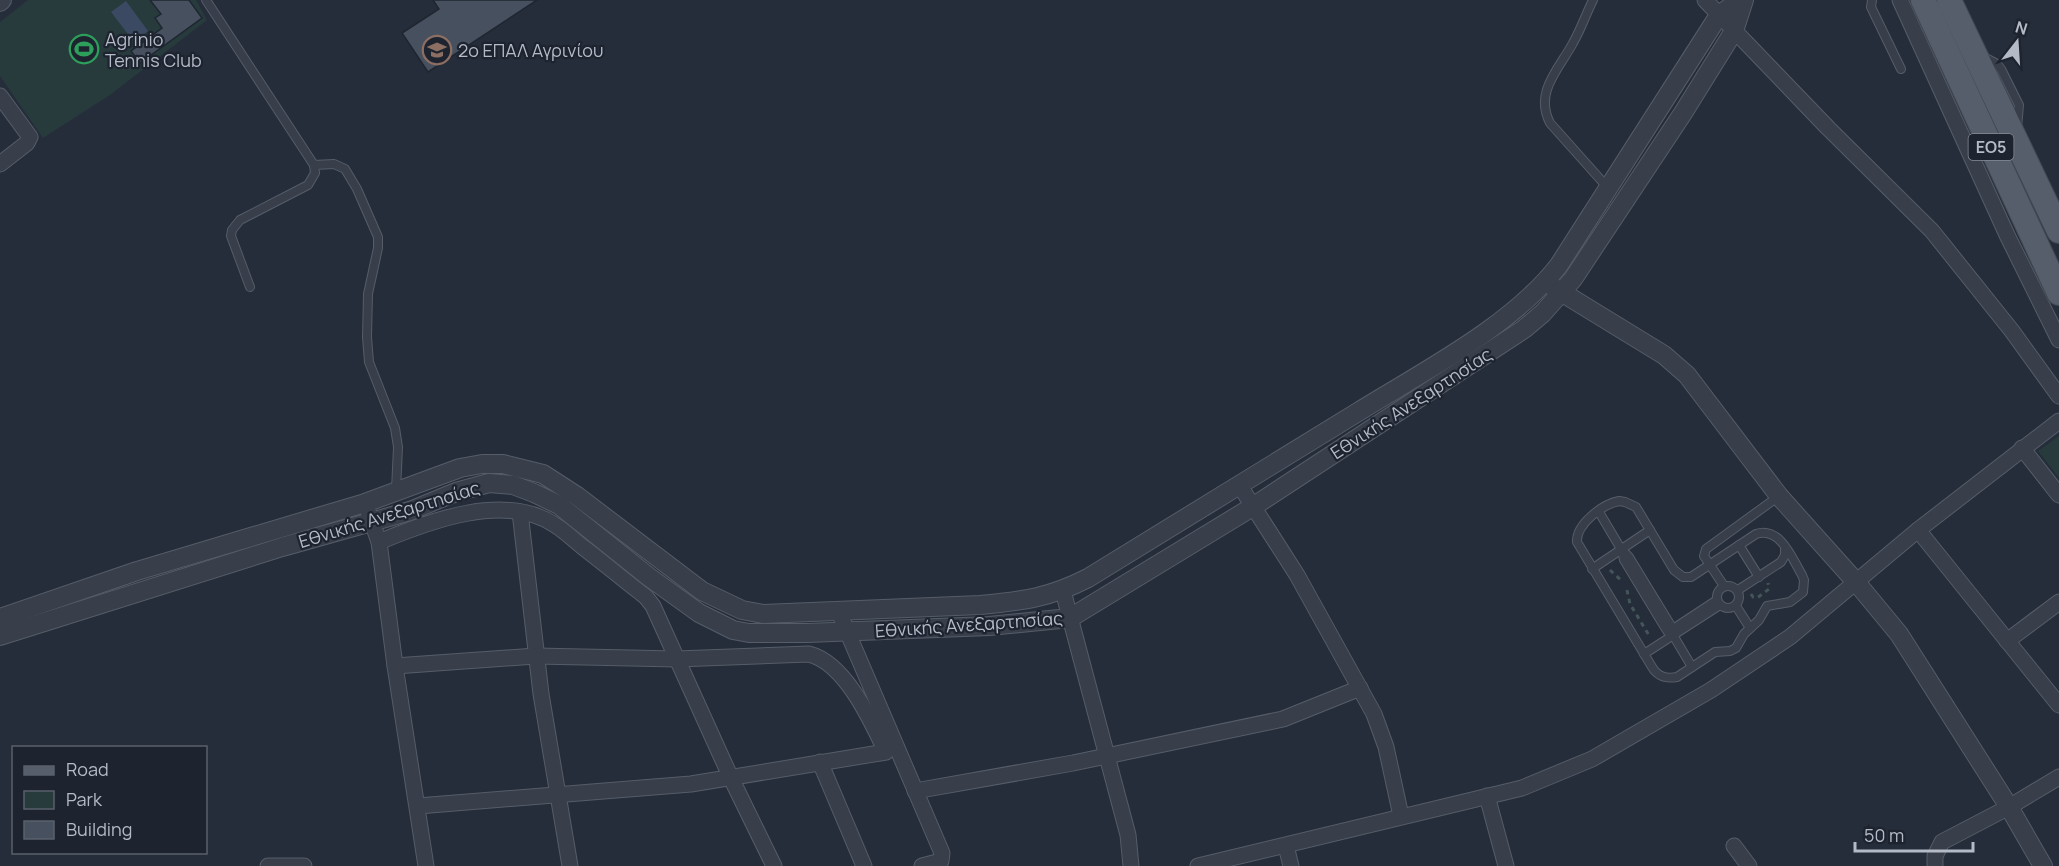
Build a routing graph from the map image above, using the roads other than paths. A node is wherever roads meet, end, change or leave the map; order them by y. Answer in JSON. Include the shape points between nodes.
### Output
{"nodes":[{"id":1,"x":207,"y":0,"type":"edge"},
{"id":2,"x":1593,"y":0,"type":"edge"},
{"id":3,"x":1705,"y":0,"type":"edge"},
{"id":4,"x":1742,"y":0,"type":"edge"},
{"id":5,"x":1872,"y":0,"type":"edge"},
{"id":6,"x":1900,"y":0,"type":"edge"},
{"id":7,"x":1923,"y":0,"type":"edge"},
{"id":8,"x":1949,"y":0,"type":"edge"},
{"id":9,"x":1719,"y":15,"type":"junction"},
{"id":10,"x":1734,"y":31,"type":"junction"},
{"id":11,"x":1901,"y":69,"type":"dead end"},
{"id":12,"x":0,"y":96,"type":"edge"},
{"id":13,"x":0,"y":164,"type":"edge"},
{"id":14,"x":314,"y":165,"type":"junction"},
{"id":15,"x":1608,"y":188,"type":"junction"},
{"id":16,"x":2056,"y":215,"type":"edge"},
{"id":17,"x":1545,"y":283,"type":"junction"},
{"id":18,"x":250,"y":287,"type":"dead end"},
{"id":19,"x":1562,"y":293,"type":"junction"},
{"id":20,"x":2059,"y":293,"type":"edge"},
{"id":21,"x":2059,"y":340,"type":"edge"},
{"id":22,"x":2059,"y":396,"type":"edge"},
{"id":23,"x":2059,"y":422,"type":"edge"},
{"id":24,"x":2022,"y":448,"type":"junction"},
{"id":25,"x":1240,"y":486,"type":"junction"},
{"id":26,"x":396,"y":491,"type":"junction"},
{"id":27,"x":2059,"y":495,"type":"edge"},
{"id":28,"x":1779,"y":496,"type":"junction"},
{"id":29,"x":365,"y":502,"type":"junction"},
{"id":30,"x":1254,"y":506,"type":"junction"},
{"id":31,"x":520,"y":512,"type":"junction"},
{"id":32,"x":1599,"y":512,"type":"junction"},
{"id":33,"x":373,"y":522,"type":"junction"},
{"id":34,"x":1650,"y":530,"type":"junction"},
{"id":35,"x":1918,"y":530,"type":"junction"},
{"id":36,"x":379,"y":542,"type":"junction"},
{"id":37,"x":1739,"y":546,"type":"junction"},
{"id":38,"x":1785,"y":548,"type":"junction"},
{"id":39,"x":1621,"y":549,"type":"junction"},
{"id":40,"x":1781,"y":562,"type":"junction"},
{"id":41,"x":1710,"y":565,"type":"junction"},
{"id":42,"x":1797,"y":566,"type":"junction"},
{"id":43,"x":1592,"y":569,"type":"junction"},
{"id":44,"x":1759,"y":577,"type":"junction"},
{"id":45,"x":1856,"y":582,"type":"junction"},
{"id":46,"x":1724,"y":586,"type":"junction"},
{"id":47,"x":1738,"y":590,"type":"junction"},
{"id":48,"x":1063,"y":591,"type":"junction"},
{"id":49,"x":2059,"y":602,"type":"edge"},
{"id":50,"x":1719,"y":603,"type":"junction"},
{"id":51,"x":1736,"y":606,"type":"junction"},
{"id":52,"x":838,"y":610,"type":"junction"},
{"id":53,"x":0,"y":618,"type":"edge"},
{"id":54,"x":1070,"y":618,"type":"junction"},
{"id":55,"x":1750,"y":628,"type":"junction"},
{"id":56,"x":847,"y":631,"type":"junction"},
{"id":57,"x":1673,"y":632,"type":"junction"},
{"id":58,"x":0,"y":636,"type":"edge"},
{"id":59,"x":2007,"y":641,"type":"junction"},
{"id":60,"x":1644,"y":654,"type":"junction"},
{"id":61,"x":536,"y":656,"type":"junction"},
{"id":62,"x":677,"y":659,"type":"junction"},
{"id":63,"x":395,"y":666,"type":"junction"},
{"id":64,"x":1692,"y":667,"type":"junction"},
{"id":65,"x":1360,"y":688,"type":"junction"},
{"id":66,"x":2059,"y":705,"type":"edge"},
{"id":67,"x":1106,"y":755,"type":"junction"},
{"id":68,"x":820,"y":762,"type":"junction"},
{"id":69,"x":2059,"y":777,"type":"edge"},
{"id":70,"x":731,"y":778,"type":"junction"},
{"id":71,"x":915,"y":791,"type":"junction"},
{"id":72,"x":557,"y":796,"type":"junction"},
{"id":73,"x":1487,"y":796,"type":"junction"},
{"id":74,"x":418,"y":806,"type":"junction"},
{"id":75,"x":2009,"y":807,"type":"junction"},
{"id":76,"x":1401,"y":816,"type":"junction"},
{"id":77,"x":1286,"y":846,"type":"junction"},
{"id":78,"x":1734,"y":846,"type":"dead end"},
{"id":79,"x":268,"y":866,"type":"edge"},
{"id":80,"x":304,"y":866,"type":"edge"},
{"id":81,"x":426,"y":866,"type":"edge"},
{"id":82,"x":570,"y":866,"type":"edge"},
{"id":83,"x":774,"y":866,"type":"edge"},
{"id":84,"x":864,"y":866,"type":"edge"},
{"id":85,"x":922,"y":866,"type":"edge"},
{"id":86,"x":1131,"y":866,"type":"edge"},
{"id":87,"x":1198,"y":866,"type":"edge"},
{"id":88,"x":1291,"y":866,"type":"edge"},
{"id":89,"x":1506,"y":866,"type":"edge"},
{"id":90,"x":1749,"y":866,"type":"edge"},
{"id":91,"x":1935,"y":866,"type":"edge"},
{"id":92,"x":2043,"y":866,"type":"edge"}],
"edges":[{"from":1,"to":14,"type":"lane"},
{"from":2,"to":15,"type":"lane","via":[[1548,85],[1544,112]]},
{"from":3,"to":9,"type":"street"},
{"from":4,"to":9,"type":"street","name":"Εθνικής Ανεξαρτησίας"},
{"from":4,"to":10,"type":"street","name":"Εθνικής Ανεξαρτησίας"},
{"from":5,"to":11,"type":"lane","via":[[1871,7]]},
{"from":6,"to":21,"type":"street"},
{"from":7,"to":20,"type":"main road","number":"ΕΟ5"},
{"from":8,"to":16,"type":"main road","number":"ΕΟ5"},
{"from":9,"to":10,"type":"street"},
{"from":9,"to":15,"type":"street","name":"Εθνικής Ανεξαρτησίας"},
{"from":10,"to":19,"type":"street","name":"Εθνικής Ανεξαρτησίας"},
{"from":10,"to":22,"type":"street","via":[[1932,231]]},
{"from":12,"to":13,"type":"street","via":[[30,137]]},
{"from":14,"to":18,"type":"lane","via":[[315,173],[308,185],[240,220],[232,230],[231,237]]},
{"from":14,"to":26,"type":"lane","via":[[334,164],[345,169],[378,237],[368,294],[367,337],[369,362],[395,428]]},
{"from":15,"to":17,"type":"street","name":"Εθνικής Ανεξαρτησίας"},
{"from":17,"to":19,"type":"street"},
{"from":17,"to":25,"type":"street","name":"Εθνικής Ανεξαρτησίας","via":[[1525,303],[1453,353]]},
{"from":19,"to":28,"type":"street","via":[[1664,354],[1688,375]]},
{"from":19,"to":30,"type":"street","name":"Εθνικής Ανεξαρτησίας","via":[[1524,329]]},
{"from":23,"to":24,"type":"street"},
{"from":24,"to":27,"type":"street"},
{"from":24,"to":35,"type":"street"},
{"from":25,"to":30,"type":"street"},
{"from":25,"to":48,"type":"street","name":"Εθνικής Ανεξαρτησίας"},
{"from":26,"to":29,"type":"street","name":"Εθνικής Ανεξαρτησίας"},
{"from":26,"to":52,"type":"street","name":"Εθνικής Ανεξαρτησίας","via":[[482,464],[525,468],[562,485],[702,591],[724,603],[763,614]]},
{"from":28,"to":41,"type":"lane","via":[[1706,549],[1704,556]]},
{"from":28,"to":45,"type":"street"},
{"from":29,"to":33,"type":"street"},
{"from":29,"to":53,"type":"street","name":"Εθνικής Ανεξαρτησίας","via":[[137,571]]},
{"from":30,"to":54,"type":"street","name":"Εθνικής Ανεξαρτησίας"},
{"from":30,"to":65,"type":"street"},
{"from":31,"to":36,"type":"street","via":[[451,516]]},
{"from":31,"to":61,"type":"street"},
{"from":31,"to":62,"type":"street","via":[[555,525],[646,597]]},
{"from":32,"to":34,"type":"lane","via":[[1613,502],[1625,502],[1635,507]]},
{"from":32,"to":39,"type":"lane"},
{"from":32,"to":43,"type":"lane","via":[[1581,526],[1576,537]]},
{"from":33,"to":36,"type":"street"},
{"from":33,"to":56,"type":"street","name":"Εθνικής Ανεξαρτησίας","via":[[489,483],[513,485],[559,506],[699,614],[733,630]]},
{"from":33,"to":58,"type":"street","name":"Εθνικής Ανεξαρτησίας"},
{"from":34,"to":39,"type":"lane"},
{"from":34,"to":41,"type":"lane","via":[[1679,576],[1691,577]]},
{"from":35,"to":45,"type":"street"},
{"from":35,"to":59,"type":"street"},
{"from":36,"to":63,"type":"street"},
{"from":37,"to":38,"type":"lane","via":[[1756,534],[1768,532],[1779,538]]},
{"from":37,"to":41,"type":"lane"},
{"from":37,"to":44,"type":"lane"},
{"from":38,"to":40,"type":"lane"},
{"from":38,"to":42,"type":"lane"},
{"from":39,"to":43,"type":"lane"},
{"from":39,"to":57,"type":"lane","via":[[1668,632]]},
{"from":40,"to":42,"type":"lane"},
{"from":40,"to":44,"type":"lane"},
{"from":41,"to":46,"type":"lane"},
{"from":42,"to":55,"type":"lane","via":[[1804,580],[1803,592],[1790,602],[1767,606]]},
{"from":43,"to":60,"type":"lane"},
{"from":44,"to":47,"type":"lane"},
{"from":45,"to":73,"type":"street","via":[[1790,637],[1711,690],[1615,746],[1531,785]]},
{"from":45,"to":75,"type":"street","via":[[1899,634]]},
{"from":46,"to":47,"type":"lane"},
{"from":46,"to":50,"type":"lane","via":[[1719,590]]},
{"from":47,"to":51,"type":"lane"},
{"from":48,"to":52,"type":"street","name":"Εθνικής Ανεξαρτησίας","via":[[980,605]]},
{"from":48,"to":54,"type":"street"},
{"from":49,"to":59,"type":"street"},
{"from":50,"to":51,"type":"lane","via":[[1726,608]]},
{"from":50,"to":57,"type":"lane"},
{"from":51,"to":55,"type":"lane"},
{"from":52,"to":56,"type":"street"},
{"from":54,"to":56,"type":"street","name":"Εθνικής Ανεξαρτησίας","via":[[989,626]]},
{"from":54,"to":67,"type":"street"},
{"from":55,"to":64,"type":"lane","via":[[1737,648],[1718,650]]},
{"from":56,"to":71,"type":"street"},
{"from":57,"to":60,"type":"lane"},
{"from":57,"to":64,"type":"lane"},
{"from":59,"to":66,"type":"street"},
{"from":60,"to":64,"type":"lane","via":[[1655,672],[1665,678],[1677,677]]},
{"from":61,"to":62,"type":"street"},
{"from":61,"to":63,"type":"street"},
{"from":61,"to":72,"type":"street"},
{"from":62,"to":68,"type":"street","via":[[809,654],[828,662],[855,695],[886,752]]},
{"from":62,"to":70,"type":"street"},
{"from":63,"to":74,"type":"street"},
{"from":65,"to":67,"type":"street","via":[[1283,719]]},
{"from":65,"to":76,"type":"street","via":[[1382,733]]},
{"from":67,"to":71,"type":"street"},
{"from":67,"to":86,"type":"street","via":[[1128,835]]},
{"from":68,"to":70,"type":"street"},
{"from":68,"to":84,"type":"street"},
{"from":69,"to":75,"type":"street"},
{"from":70,"to":72,"type":"street"},
{"from":70,"to":83,"type":"street"},
{"from":71,"to":85,"type":"street","via":[[942,856],[938,862]]},
{"from":72,"to":74,"type":"street"},
{"from":72,"to":82,"type":"street"},
{"from":73,"to":76,"type":"street"},
{"from":73,"to":89,"type":"street"},
{"from":74,"to":81,"type":"street"},
{"from":75,"to":91,"type":"street","via":[[1942,842],[1935,855]]},
{"from":75,"to":92,"type":"street"},
{"from":76,"to":77,"type":"street"},
{"from":77,"to":87,"type":"street"},
{"from":77,"to":88,"type":"street"},
{"from":78,"to":90,"type":"street"},
{"from":79,"to":80,"type":"street"}]}
